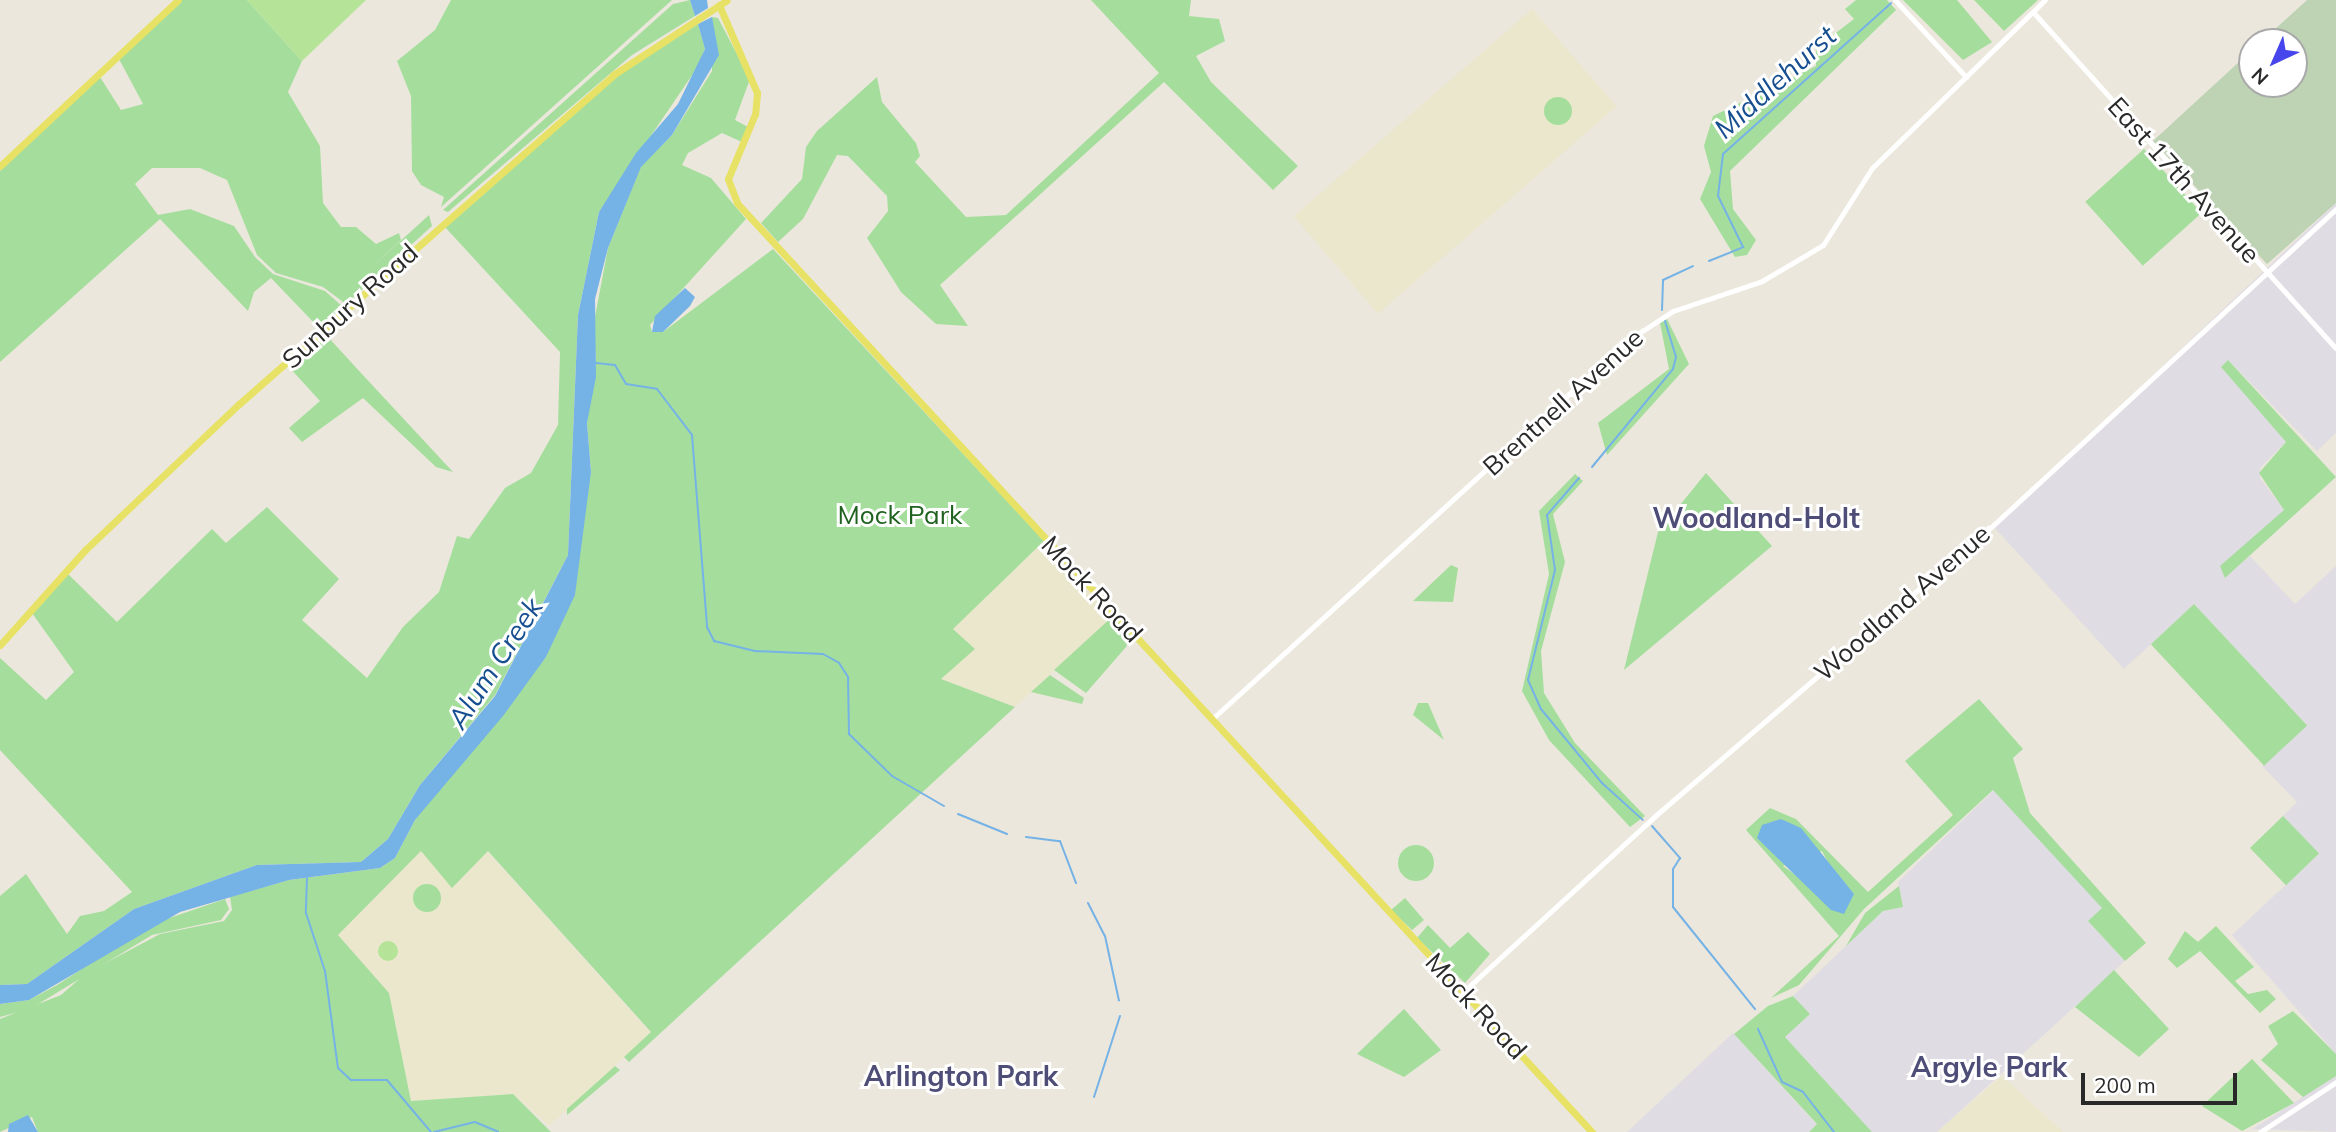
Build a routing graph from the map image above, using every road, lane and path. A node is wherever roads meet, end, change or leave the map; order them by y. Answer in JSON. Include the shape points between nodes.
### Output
{"nodes":[{"id":1,"x":178,"y":0,"type":"edge"},
{"id":2,"x":727,"y":0,"type":"edge"},
{"id":3,"x":1895,"y":0,"type":"edge"},
{"id":4,"x":2045,"y":0,"type":"edge"},
{"id":5,"x":717,"y":6,"type":"junction"},
{"id":6,"x":2033,"y":12,"type":"junction"},
{"id":7,"x":1966,"y":77,"type":"junction"},
{"id":8,"x":0,"y":166,"type":"edge"},
{"id":9,"x":2336,"y":209,"type":"edge"},
{"id":10,"x":2267,"y":272,"type":"junction"},
{"id":11,"x":2336,"y":348,"type":"edge"},
{"id":12,"x":0,"y":645,"type":"edge"},
{"id":13,"x":1212,"y":719,"type":"junction"},
{"id":14,"x":1463,"y":992,"type":"junction"},
{"id":15,"x":2336,"y":1082,"type":"edge"},
{"id":16,"x":1592,"y":1132,"type":"edge"},
{"id":17,"x":2260,"y":1132,"type":"edge"}],
"edges":[{"from":1,"to":8,"type":"main road"},
{"from":2,"to":5,"type":"main road","name":"Sunbury Road"},
{"from":3,"to":7,"type":"street"},
{"from":4,"to":6,"type":"street","name":"Brentnell Avenue"},
{"from":5,"to":12,"type":"main road","name":"Sunbury Road","via":[[613,75],[204,435]]},
{"from":5,"to":13,"type":"main road","name":"Mock Road","via":[[757,93],[755,114],[727,179],[733,198]]},
{"from":6,"to":7,"type":"street","name":"Brentnell Avenue"},
{"from":6,"to":10,"type":"street","name":"East 17th Avenue"},
{"from":7,"to":13,"type":"street","name":"Brentnell Avenue","via":[[1872,168],[1823,245],[1762,281],[1695,302],[1634,336]]},
{"from":9,"to":10,"type":"street","name":"Woodland Avenue"},
{"from":10,"to":11,"type":"street","name":"East 17th Avenue"},
{"from":10,"to":14,"type":"street","name":"Woodland Avenue","via":[[1988,530],[1655,816]]},
{"from":13,"to":14,"type":"main road","name":"Mock Road"},
{"from":14,"to":16,"type":"main road","name":"Mock Road"},
{"from":15,"to":17,"type":"street"}]}
